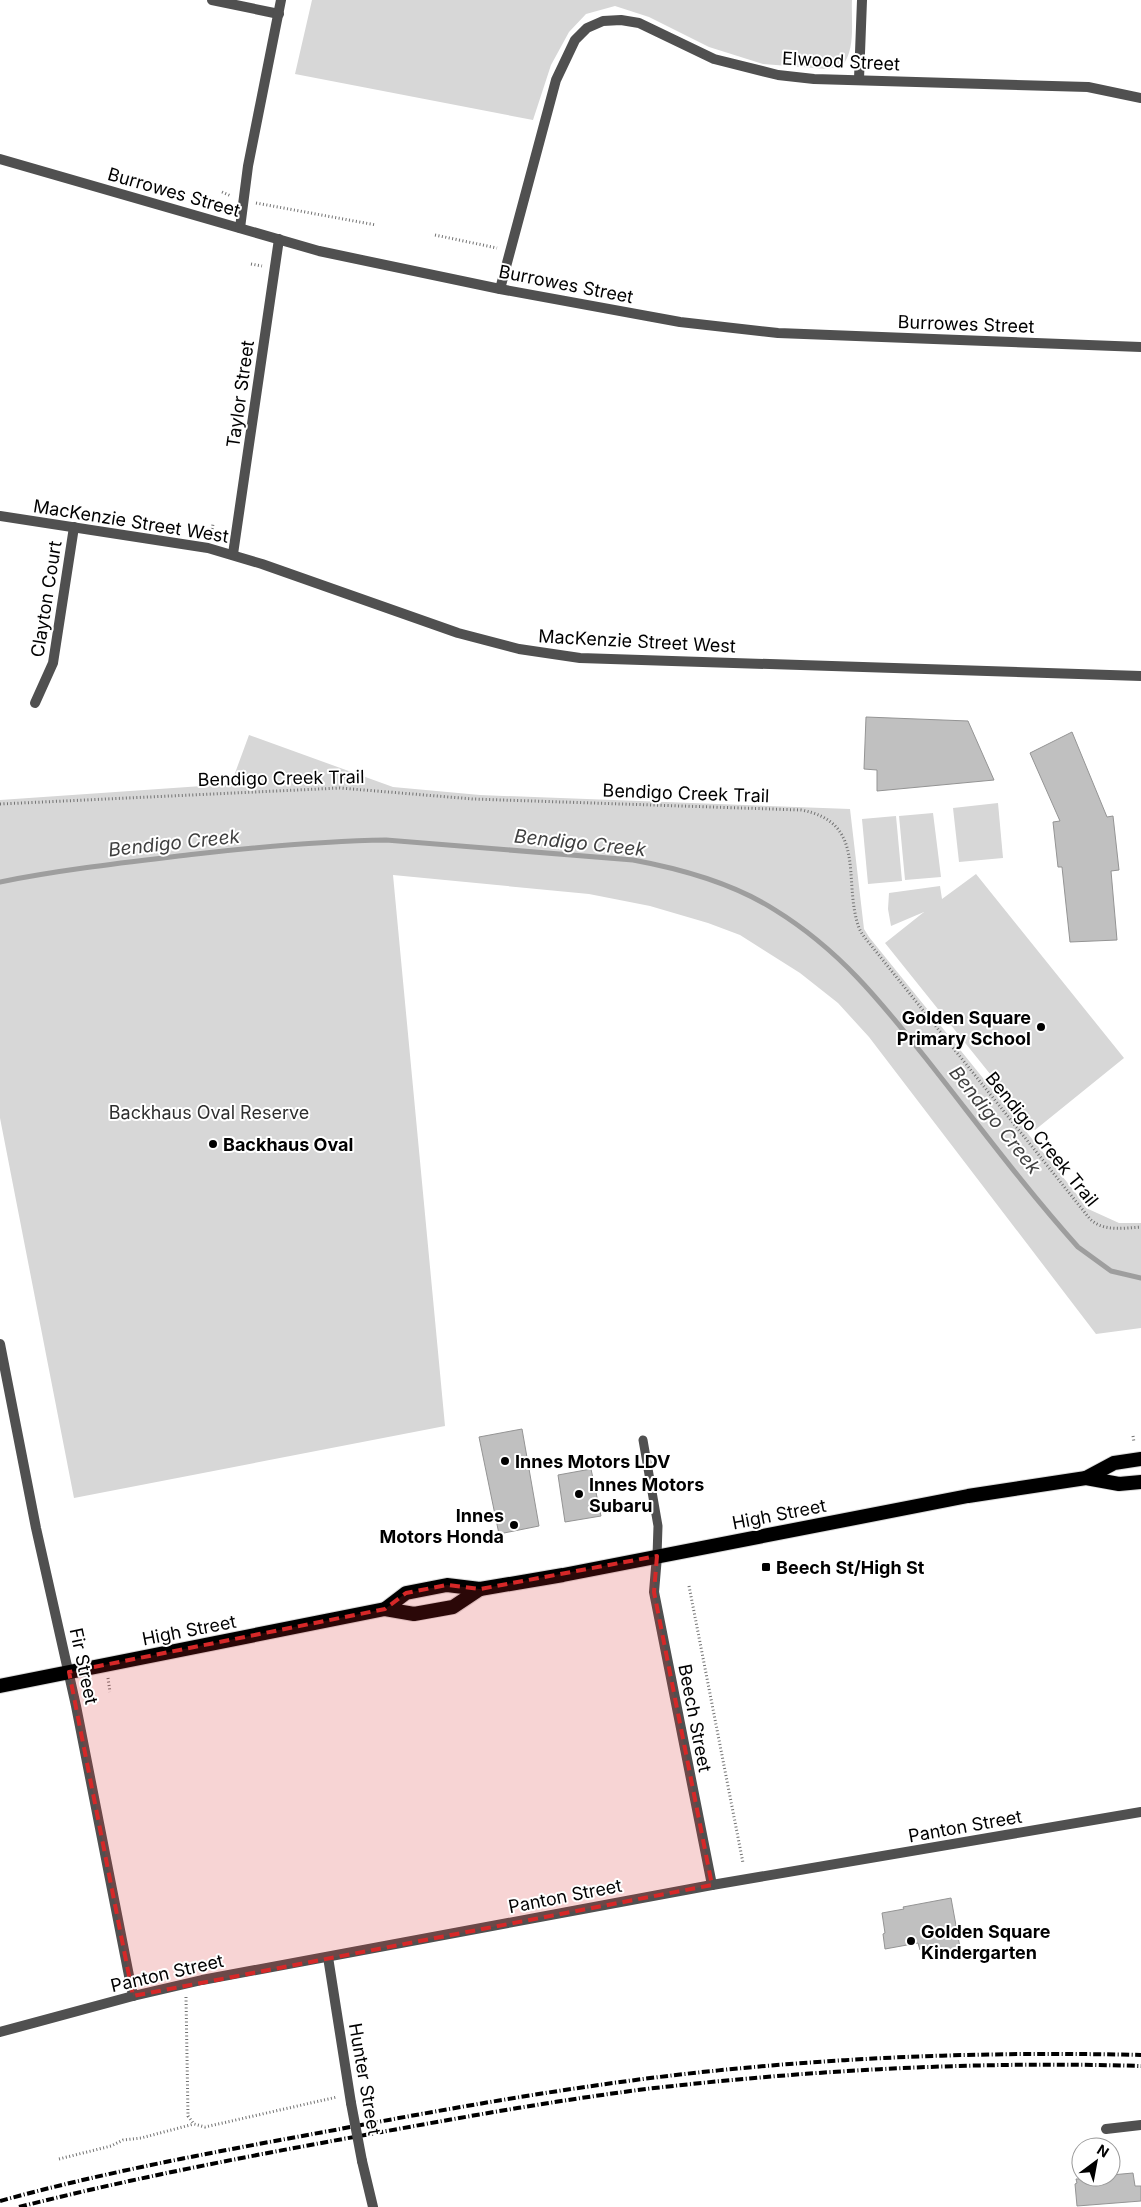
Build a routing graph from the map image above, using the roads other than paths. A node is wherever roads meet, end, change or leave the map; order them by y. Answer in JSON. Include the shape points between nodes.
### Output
{"nodes":[{"id":1,"x":212,"y":0,"type":"edge"},
{"id":2,"x":282,"y":0,"type":"edge"},
{"id":3,"x":862,"y":0,"type":"edge"},
{"id":4,"x":279,"y":14,"type":"junction"},
{"id":5,"x":859,"y":80,"type":"junction"},
{"id":6,"x":1141,"y":98,"type":"edge"},
{"id":7,"x":0,"y":159,"type":"edge"},
{"id":8,"x":240,"y":228,"type":"junction"},
{"id":9,"x":278,"y":239,"type":"junction"},
{"id":10,"x":500,"y":289,"type":"junction"},
{"id":11,"x":1141,"y":347,"type":"edge"},
{"id":12,"x":0,"y":516,"type":"edge"},
{"id":13,"x":74,"y":527,"type":"junction"},
{"id":14,"x":233,"y":554,"type":"junction"},
{"id":15,"x":1141,"y":676,"type":"edge"},
{"id":16,"x":35,"y":703,"type":"dead end"},
{"id":17,"x":0,"y":1344,"type":"edge"},
{"id":18,"x":644,"y":1440,"type":"dead end"},
{"id":19,"x":1141,"y":1459,"type":"edge"},
{"id":20,"x":1086,"y":1478,"type":"junction"},
{"id":21,"x":1141,"y":1482,"type":"edge"},
{"id":22,"x":657,"y":1556,"type":"junction"},
{"id":23,"x":480,"y":1590,"type":"junction"},
{"id":24,"x":385,"y":1609,"type":"junction"},
{"id":25,"x":69,"y":1672,"type":"junction"},
{"id":26,"x":0,"y":1686,"type":"edge"},
{"id":27,"x":1141,"y":1812,"type":"edge"},
{"id":28,"x":712,"y":1885,"type":"junction"},
{"id":29,"x":328,"y":1957,"type":"junction"},
{"id":30,"x":133,"y":1996,"type":"junction"},
{"id":31,"x":0,"y":2032,"type":"edge"},
{"id":32,"x":1141,"y":2125,"type":"edge"},
{"id":33,"x":1106,"y":2129,"type":"dead end"},
{"id":34,"x":373,"y":2207,"type":"edge"}],
"edges":[{"from":1,"to":4,"type":"street"},
{"from":2,"to":4,"type":"street"},
{"from":3,"to":5,"type":"street"},
{"from":4,"to":8,"type":"street","via":[[248,166]]},
{"from":5,"to":6,"type":"street","name":"Elwood Street","via":[[1088,87]]},
{"from":5,"to":10,"type":"street","name":"Elwood Street","via":[[814,79],[746,68],[714,59],[639,23],[603,21],[587,28],[575,40],[556,80]]},
{"from":7,"to":8,"type":"street","name":"Burrowes Street"},
{"from":8,"to":9,"type":"street","name":"Burrowes Street"},
{"from":9,"to":10,"type":"street","name":"Burrowes Street","via":[[319,251]]},
{"from":9,"to":14,"type":"street","name":"Taylor Street"},
{"from":10,"to":11,"type":"street","name":"Burrowes Street","via":[[680,322],[778,333]]},
{"from":12,"to":13,"type":"street","name":"MacKenzie Street West"},
{"from":13,"to":14,"type":"street","name":"MacKenzie Street West","via":[[180,542]]},
{"from":13,"to":16,"type":"street","name":"Clayton Court","via":[[53,663]]},
{"from":14,"to":15,"type":"street","name":"MacKenzie Street West","via":[[458,633],[549,654],[640,660]]},
{"from":17,"to":25,"type":"street","name":"Fir Street","via":[[36,1528]]},
{"from":18,"to":22,"type":"lane","via":[[658,1526]]},
{"from":19,"to":20,"type":"highway","name":"High Street","via":[[1114,1463]]},
{"from":20,"to":21,"type":"highway","name":"High Street","via":[[1119,1484]]},
{"from":20,"to":22,"type":"highway","name":"High Street","via":[[968,1496]]},
{"from":22,"to":23,"type":"highway","name":"High Street"},
{"from":22,"to":28,"type":"street","name":"Beech Street","via":[[654,1592]]},
{"from":23,"to":24,"type":"highway","name":"High Street","via":[[452,1607],[414,1614]]},
{"from":23,"to":24,"type":"highway","name":"High Street","via":[[447,1585],[406,1594]]},
{"from":24,"to":25,"type":"highway","name":"High Street"},
{"from":25,"to":26,"type":"highway","name":"High Street"},
{"from":25,"to":30,"type":"street","name":"Fir Street"},
{"from":27,"to":28,"type":"street","name":"Panton Street"},
{"from":28,"to":29,"type":"street","name":"Panton Street"},
{"from":29,"to":30,"type":"street","name":"Panton Street"},
{"from":29,"to":34,"type":"street","name":"Hunter Street","bridge":true,"via":[[362,2161]]},
{"from":30,"to":31,"type":"street","name":"Panton Street"},
{"from":32,"to":33,"type":"street"}]}
